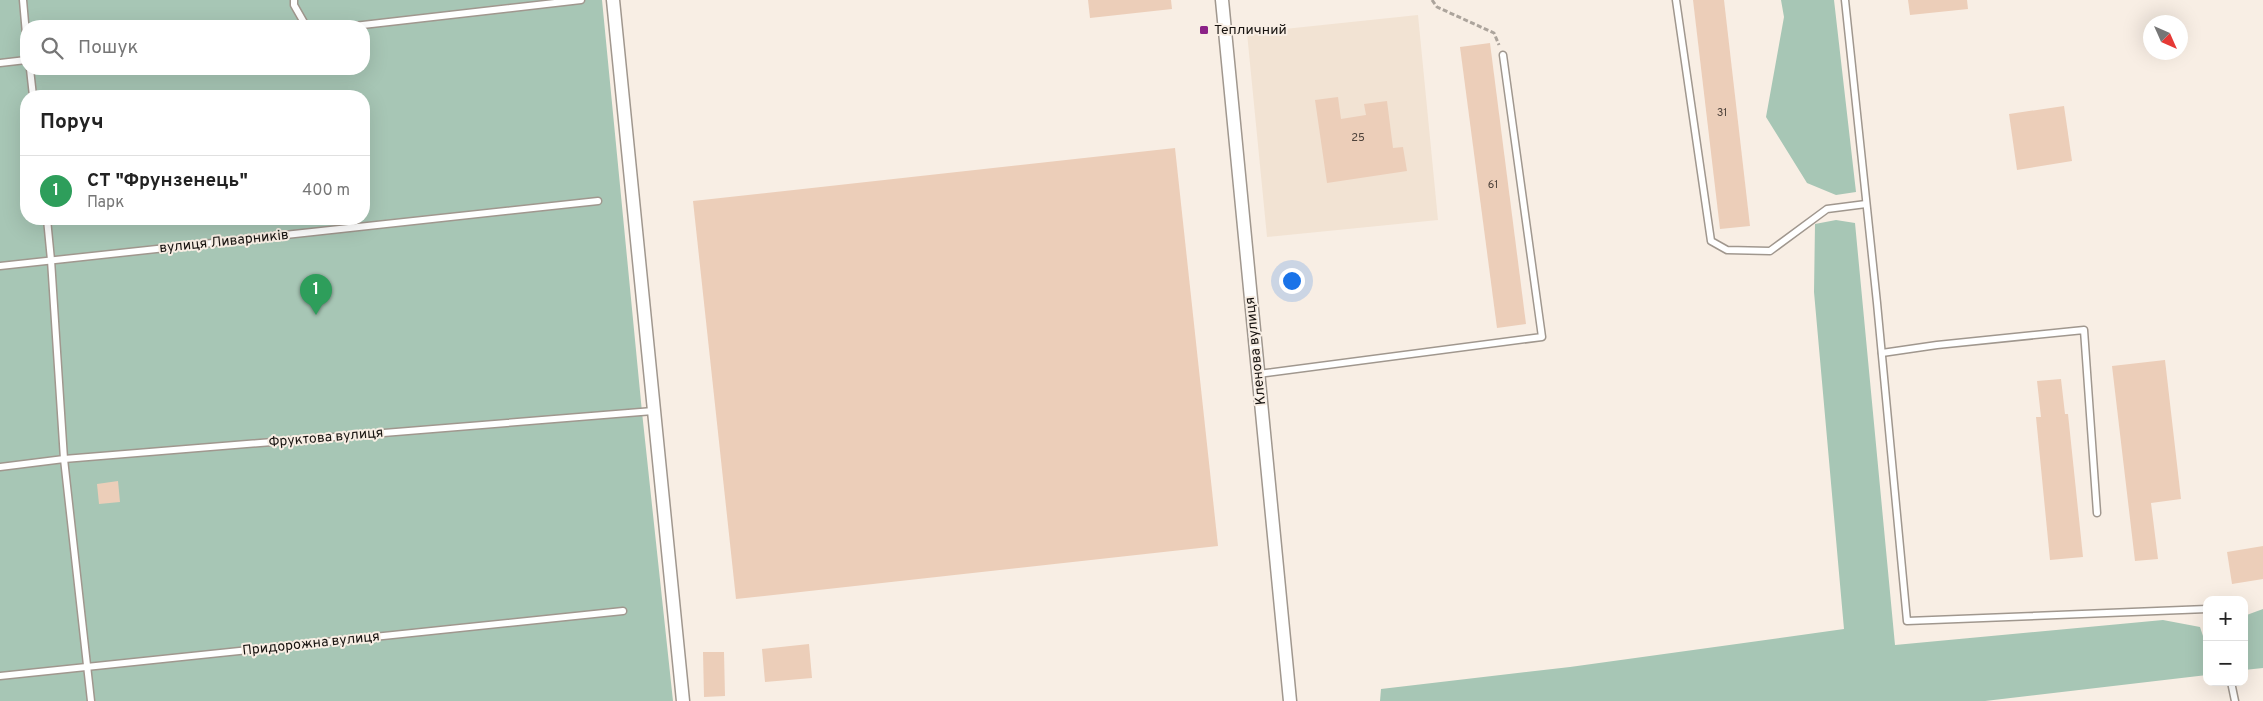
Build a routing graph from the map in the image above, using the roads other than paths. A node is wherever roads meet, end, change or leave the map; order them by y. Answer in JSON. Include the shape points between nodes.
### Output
{"nodes":[{"id":1,"x":22,"y":0,"type":"edge"},
{"id":2,"x":294,"y":0,"type":"edge"},
{"id":3,"x":581,"y":0,"type":"edge"},
{"id":4,"x":613,"y":0,"type":"edge"},
{"id":5,"x":1222,"y":0,"type":"edge"},
{"id":6,"x":1676,"y":0,"type":"edge"},
{"id":7,"x":1845,"y":0,"type":"edge"},
{"id":8,"x":24,"y":20,"type":"edge"},
{"id":9,"x":303,"y":20,"type":"edge"},
{"id":10,"x":370,"y":24,"type":"edge"},
{"id":11,"x":1503,"y":55,"type":"road end"},
{"id":12,"x":20,"y":61,"type":"edge"},
{"id":13,"x":0,"y":63,"type":"edge"},
{"id":14,"x":31,"y":75,"type":"edge"},
{"id":15,"x":32,"y":90,"type":"edge"},
{"id":16,"x":598,"y":201,"type":"dead end"},
{"id":17,"x":1866,"y":204,"type":"junction"},
{"id":18,"x":48,"y":225,"type":"edge"},
{"id":19,"x":51,"y":260,"type":"junction"},
{"id":20,"x":0,"y":266,"type":"edge"},
{"id":21,"x":1882,"y":353,"type":"junction"},
{"id":22,"x":1258,"y":374,"type":"junction"},
{"id":23,"x":653,"y":411,"type":"junction"},
{"id":24,"x":64,"y":459,"type":"junction"},
{"id":25,"x":0,"y":467,"type":"edge"},
{"id":26,"x":2097,"y":513,"type":"dead end"},
{"id":27,"x":2203,"y":609,"type":"edge"},
{"id":28,"x":623,"y":611,"type":"dead end"},
{"id":29,"x":87,"y":666,"type":"junction"},
{"id":30,"x":0,"y":676,"type":"edge"},
{"id":31,"x":2232,"y":686,"type":"edge"},
{"id":32,"x":91,"y":701,"type":"edge"},
{"id":33,"x":683,"y":701,"type":"edge"},
{"id":34,"x":1290,"y":701,"type":"edge"},
{"id":35,"x":2235,"y":701,"type":"edge"}],
"edges":[{"from":1,"to":8,"type":"lane"},
{"from":2,"to":9,"type":"lane"},
{"from":3,"to":10,"type":"lane"},
{"from":4,"to":23,"type":"street"},
{"from":5,"to":22,"type":"street","name":"Кленова вулиця"},
{"from":6,"to":17,"type":"lane","via":[[1711,241],[1727,250],[1770,251],[1827,209]]},
{"from":7,"to":17,"type":"lane"},
{"from":11,"to":22,"type":"lane","via":[[1542,338]]},
{"from":12,"to":13,"type":"lane"},
{"from":14,"to":15,"type":"lane"},
{"from":16,"to":19,"type":"lane","name":"вулиця Ливарників"},
{"from":17,"to":21,"type":"lane"},
{"from":18,"to":19,"type":"lane"},
{"from":19,"to":20,"type":"lane","name":"вулиця Ливарників"},
{"from":19,"to":24,"type":"lane"},
{"from":21,"to":26,"type":"lane","via":[[2084,330]]},
{"from":21,"to":27,"type":"lane","via":[[1908,621]]},
{"from":22,"to":34,"type":"street","name":"Кленова вулиця"},
{"from":23,"to":24,"type":"lane","name":"Фруктова вулиця"},
{"from":23,"to":33,"type":"street"},
{"from":24,"to":25,"type":"lane","name":"Фруктова вулиця"},
{"from":24,"to":29,"type":"lane"},
{"from":28,"to":29,"type":"lane","name":"Придорожна вулиця"},
{"from":29,"to":30,"type":"lane","name":"Придорожна вулиця"},
{"from":29,"to":32,"type":"lane"},
{"from":31,"to":35,"type":"lane"}]}
